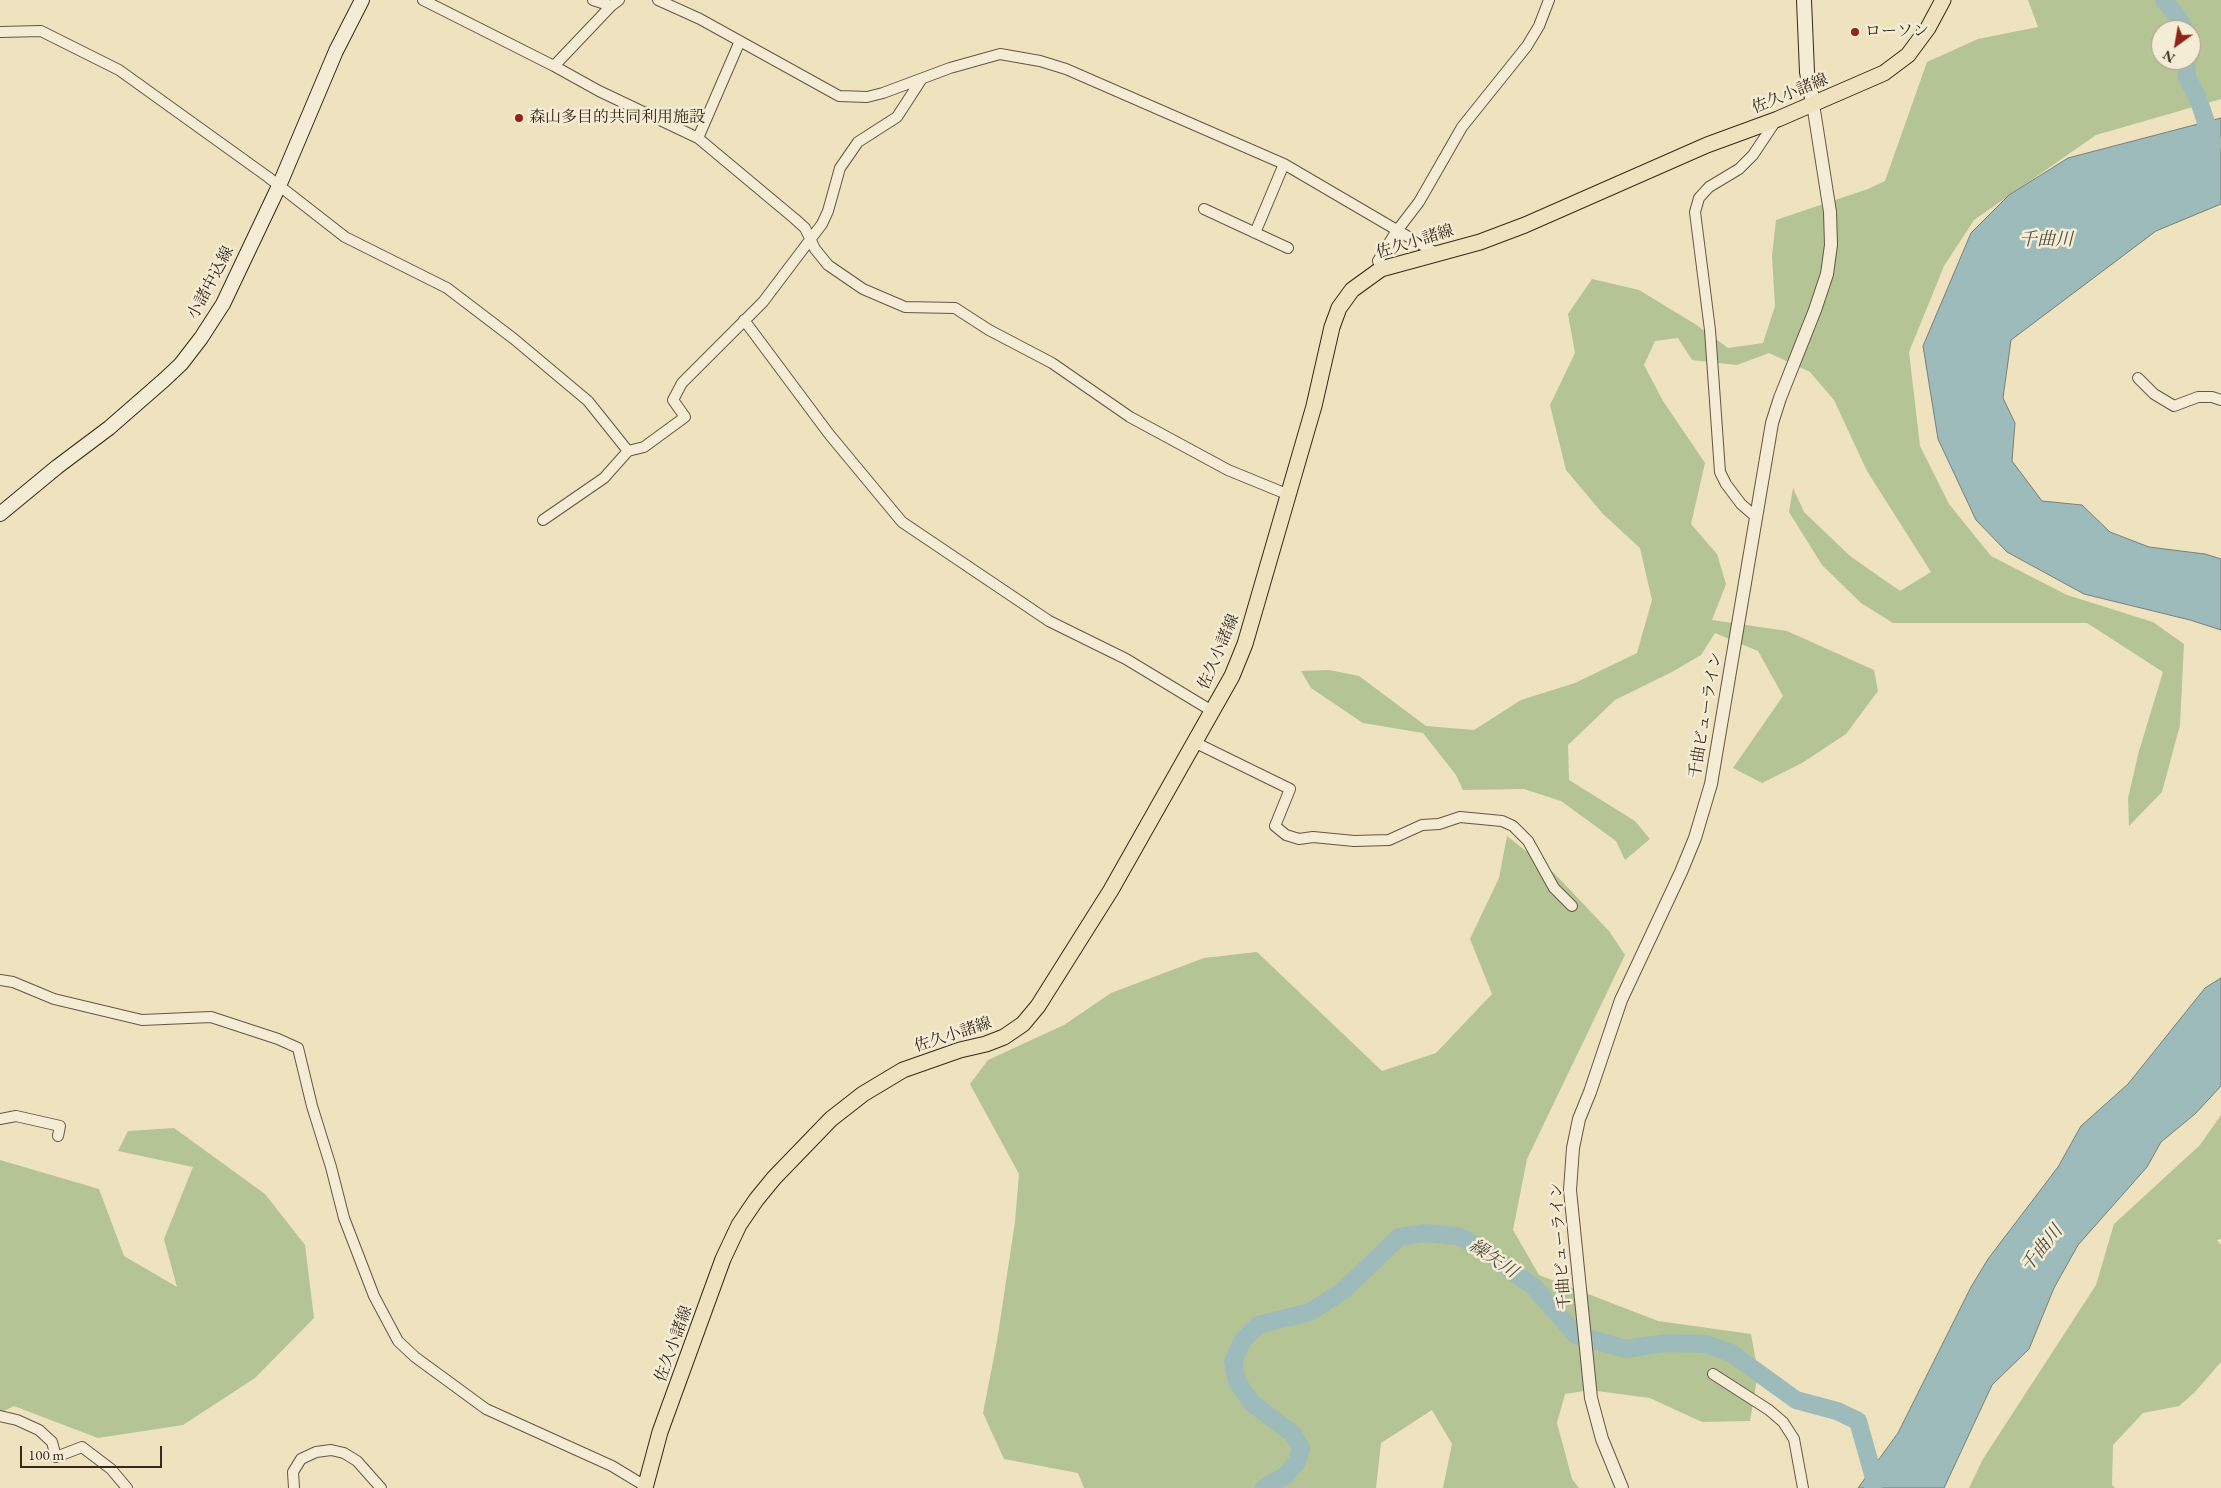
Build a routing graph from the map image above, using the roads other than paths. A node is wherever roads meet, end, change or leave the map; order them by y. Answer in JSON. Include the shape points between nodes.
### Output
{"nodes":[{"id":1,"x":362,"y":0,"type":"edge"},
{"id":2,"x":423,"y":0,"type":"edge"},
{"id":3,"x":593,"y":0,"type":"edge"},
{"id":4,"x":658,"y":0,"type":"edge"},
{"id":5,"x":1549,"y":0,"type":"edge"},
{"id":6,"x":1804,"y":0,"type":"edge"},
{"id":7,"x":1943,"y":0,"type":"edge"},
{"id":8,"x":615,"y":3,"type":"edge"},
{"id":9,"x":0,"y":32,"type":"edge"},
{"id":10,"x":740,"y":41,"type":"junction"},
{"id":11,"x":554,"y":66,"type":"junction"},
{"id":12,"x":921,"y":80,"type":"junction"},
{"id":13,"x":1813,"y":104,"type":"junction"},
{"id":14,"x":1778,"y":119,"type":"junction"},
{"id":15,"x":698,"y":138,"type":"junction"},
{"id":16,"x":1284,"y":164,"type":"junction"},
{"id":17,"x":279,"y":186,"type":"junction"},
{"id":18,"x":1204,"y":209,"type":"dead end"},
{"id":19,"x":1398,"y":229,"type":"junction"},
{"id":20,"x":1255,"y":233,"type":"junction"},
{"id":21,"x":811,"y":240,"type":"junction"},
{"id":22,"x":1288,"y":248,"type":"dead end"},
{"id":23,"x":1436,"y":252,"type":"junction"},
{"id":24,"x":1381,"y":270,"type":"junction"},
{"id":25,"x":744,"y":320,"type":"junction"},
{"id":26,"x":2138,"y":378,"type":"dead end"},
{"id":27,"x":2221,"y":400,"type":"edge"},
{"id":28,"x":628,"y":451,"type":"junction"},
{"id":29,"x":1289,"y":495,"type":"junction"},
{"id":30,"x":3,"y":507,"type":"edge"},
{"id":31,"x":1756,"y":517,"type":"junction"},
{"id":32,"x":543,"y":520,"type":"dead end"},
{"id":33,"x":1212,"y":711,"type":"junction"},
{"id":34,"x":1194,"y":742,"type":"junction"},
{"id":35,"x":1572,"y":906,"type":"dead end"},
{"id":36,"x":0,"y":980,"type":"edge"},
{"id":37,"x":0,"y":1118,"type":"edge"},
{"id":38,"x":58,"y":1136,"type":"dead end"},
{"id":39,"x":1713,"y":1374,"type":"dead end"},
{"id":40,"x":0,"y":1416,"type":"edge"},
{"id":41,"x":645,"y":1487,"type":"edge"},
{"id":42,"x":127,"y":1488,"type":"edge"},
{"id":43,"x":294,"y":1488,"type":"edge"},
{"id":44,"x":381,"y":1488,"type":"edge"},
{"id":45,"x":1622,"y":1488,"type":"edge"},
{"id":46,"x":1803,"y":1488,"type":"edge"}],
"edges":[{"from":1,"to":17,"type":"main road","name":"小諸中込線","via":[[336,51]]},
{"from":2,"to":11,"type":"street"},
{"from":3,"to":8,"type":"street"},
{"from":4,"to":10,"type":"street"},
{"from":5,"to":19,"type":"street","via":[[1528,46],[1462,127],[1419,202]]},
{"from":6,"to":13,"type":"main road","via":[[1807,72]]},
{"from":7,"to":13,"type":"main road","name":"佐久小諸線","via":[[1908,55],[1884,72]]},
{"from":8,"to":11,"type":"street"},
{"from":9,"to":17,"type":"street","via":[[41,31],[118,70]]},
{"from":10,"to":12,"type":"street","via":[[839,96],[867,97]]},
{"from":10,"to":15,"type":"street"},
{"from":11,"to":15,"type":"street","via":[[598,91]]},
{"from":12,"to":16,"type":"street","via":[[1000,54],[1040,61]]},
{"from":12,"to":21,"type":"street","via":[[897,117],[858,142],[840,168],[828,210]]},
{"from":13,"to":14,"type":"main road","name":"佐久小諸線"},
{"from":13,"to":31,"type":"street","name":"千曲ビューライン","via":[[1830,212],[1827,274],[1772,423]]},
{"from":14,"to":23,"type":"main road","name":"佐久小諸線","via":[[1707,145],[1525,225],[1480,242]]},
{"from":14,"to":31,"type":"street","via":[[1739,169],[1709,187],[1699,198],[1695,212],[1710,330],[1720,472],[1742,504]]},
{"from":15,"to":21,"type":"street","via":[[805,228]]},
{"from":16,"to":19,"type":"street"},
{"from":16,"to":20,"type":"street"},
{"from":17,"to":28,"type":"street","via":[[345,237],[447,288],[588,401]]},
{"from":17,"to":30,"type":"main road","name":"小諸中込線","via":[[223,304],[182,364],[109,428]]},
{"from":18,"to":20,"type":"street"},
{"from":19,"to":23,"type":"street"},
{"from":19,"to":24,"type":"street","via":[[1378,261]]},
{"from":20,"to":22,"type":"street"},
{"from":21,"to":25,"type":"street","via":[[763,302]]},
{"from":21,"to":29,"type":"street","via":[[828,264],[863,289],[905,307],[955,308],[1052,363],[1130,417],[1228,470]]},
{"from":23,"to":24,"type":"main road","name":"佐久小諸線"},
{"from":24,"to":29,"type":"main road","name":"佐久小諸線","via":[[1352,290],[1339,308]]},
{"from":25,"to":28,"type":"street","via":[[682,383],[674,400],[685,417],[644,447]]},
{"from":25,"to":33,"type":"street","via":[[829,434],[902,522],[1049,621],[1126,659]]},
{"from":26,"to":27,"type":"street","via":[[2154,394],[2174,406],[2198,397]]},
{"from":28,"to":32,"type":"street","via":[[604,478]]},
{"from":29,"to":33,"type":"main road","name":"佐久小諸線","via":[[1244,644],[1232,676]]},
{"from":31,"to":45,"type":"street","name":"千曲ビューライン","via":[[1711,784],[1681,872],[1621,1000],[1579,1119],[1573,1148],[1570,1190],[1591,1398],[1602,1439]]},
{"from":33,"to":34,"type":"main road","name":"佐久小諸線"},
{"from":34,"to":35,"type":"street","via":[[1290,789],[1275,826],[1286,835],[1299,839],[1389,840],[1422,825],[1439,824],[1460,817],[1502,821],[1513,826],[1528,841],[1554,888]]},
{"from":34,"to":41,"type":"main road","name":"佐久小諸線","via":[[1111,890],[1038,1006],[1023,1024],[986,1044],[903,1070],[863,1094],[832,1119],[756,1200],[739,1226],[724,1259],[660,1432]]},
{"from":36,"to":41,"type":"street","via":[[54,999],[142,1020],[211,1017],[298,1048],[344,1218],[374,1296],[398,1341],[486,1409],[612,1466]]},
{"from":37,"to":38,"type":"street","via":[[16,1116],[60,1126]]},
{"from":39,"to":46,"type":"street","via":[[1783,1422],[1794,1439]]},
{"from":40,"to":42,"type":"street","via":[[39,1430],[52,1442],[56,1457],[82,1447],[111,1468]]},
{"from":43,"to":44,"type":"street","via":[[293,1472],[301,1460],[316,1452],[331,1450],[357,1461]]}]}
